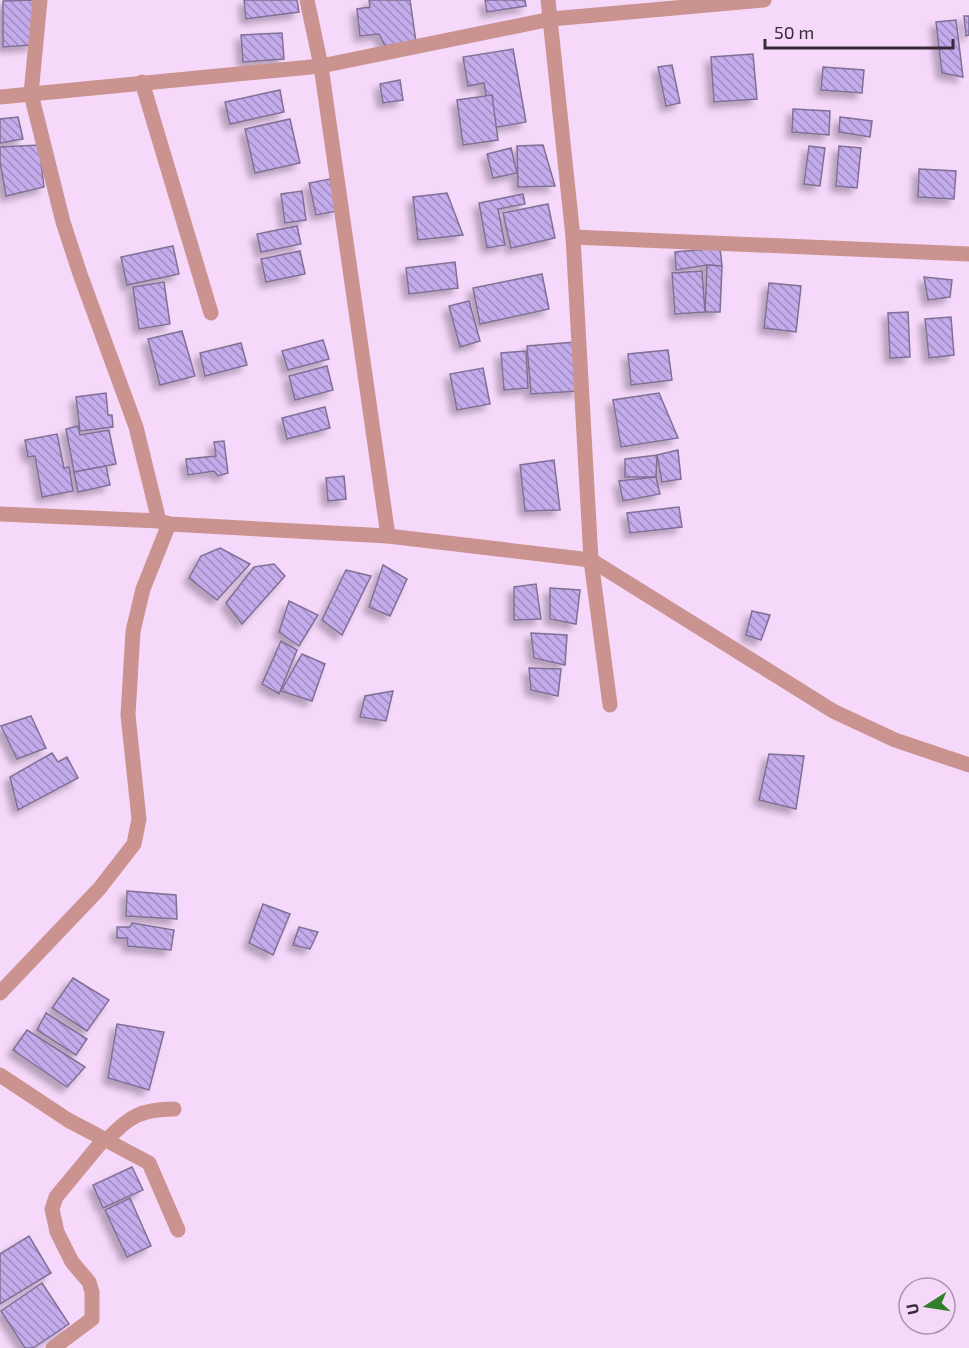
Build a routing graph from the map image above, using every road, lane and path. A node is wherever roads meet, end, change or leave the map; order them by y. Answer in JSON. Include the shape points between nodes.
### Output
{"nodes":[{"id":1,"x":40,"y":0,"type":"edge"},
{"id":2,"x":307,"y":0,"type":"edge"},
{"id":3,"x":548,"y":0,"type":"edge"},
{"id":4,"x":764,"y":0,"type":"edge"},
{"id":5,"x":551,"y":19,"type":"junction"},
{"id":6,"x":321,"y":66,"type":"junction"},
{"id":7,"x":142,"y":82,"type":"junction"},
{"id":8,"x":31,"y":94,"type":"junction"},
{"id":9,"x":0,"y":97,"type":"edge"},
{"id":10,"x":573,"y":237,"type":"junction"},
{"id":11,"x":969,"y":254,"type":"edge"},
{"id":12,"x":211,"y":313,"type":"dead end"},
{"id":13,"x":0,"y":514,"type":"edge"},
{"id":14,"x":164,"y":523,"type":"junction"},
{"id":15,"x":388,"y":536,"type":"junction"},
{"id":16,"x":591,"y":560,"type":"junction"},
{"id":17,"x":610,"y":705,"type":"dead end"},
{"id":18,"x":969,"y":765,"type":"edge"},
{"id":19,"x":0,"y":993,"type":"edge"},
{"id":20,"x":0,"y":1075,"type":"edge"},
{"id":21,"x":174,"y":1109,"type":"dead end"},
{"id":22,"x":106,"y":1140,"type":"junction"},
{"id":23,"x":178,"y":1230,"type":"dead end"},
{"id":24,"x":53,"y":1348,"type":"edge"}],
"edges":[{"from":1,"to":8,"type":"street"},
{"from":2,"to":6,"type":"street"},
{"from":3,"to":5,"type":"street"},
{"from":4,"to":5,"type":"street"},
{"from":5,"to":6,"type":"street"},
{"from":5,"to":10,"type":"street"},
{"from":6,"to":7,"type":"street"},
{"from":6,"to":15,"type":"street"},
{"from":7,"to":8,"type":"street"},
{"from":7,"to":12,"type":"street"},
{"from":8,"to":9,"type":"street"},
{"from":8,"to":14,"type":"street","via":[[63,222],[136,427]]},
{"from":10,"to":11,"type":"street"},
{"from":10,"to":16,"type":"street"},
{"from":13,"to":14,"type":"street"},
{"from":14,"to":15,"type":"street"},
{"from":14,"to":19,"type":"street","via":[[133,631],[128,715],[139,819],[134,844],[99,890]]},
{"from":15,"to":16,"type":"street"},
{"from":16,"to":17,"type":"street"},
{"from":16,"to":18,"type":"street","via":[[833,711],[896,740]]},
{"from":20,"to":22,"type":"street"},
{"from":21,"to":22,"type":"street","via":[[142,1112]]},
{"from":22,"to":23,"type":"street","via":[[149,1163]]},
{"from":22,"to":24,"type":"street","via":[[56,1197],[52,1209],[62,1242],[93,1292],[92,1319]]}]}
